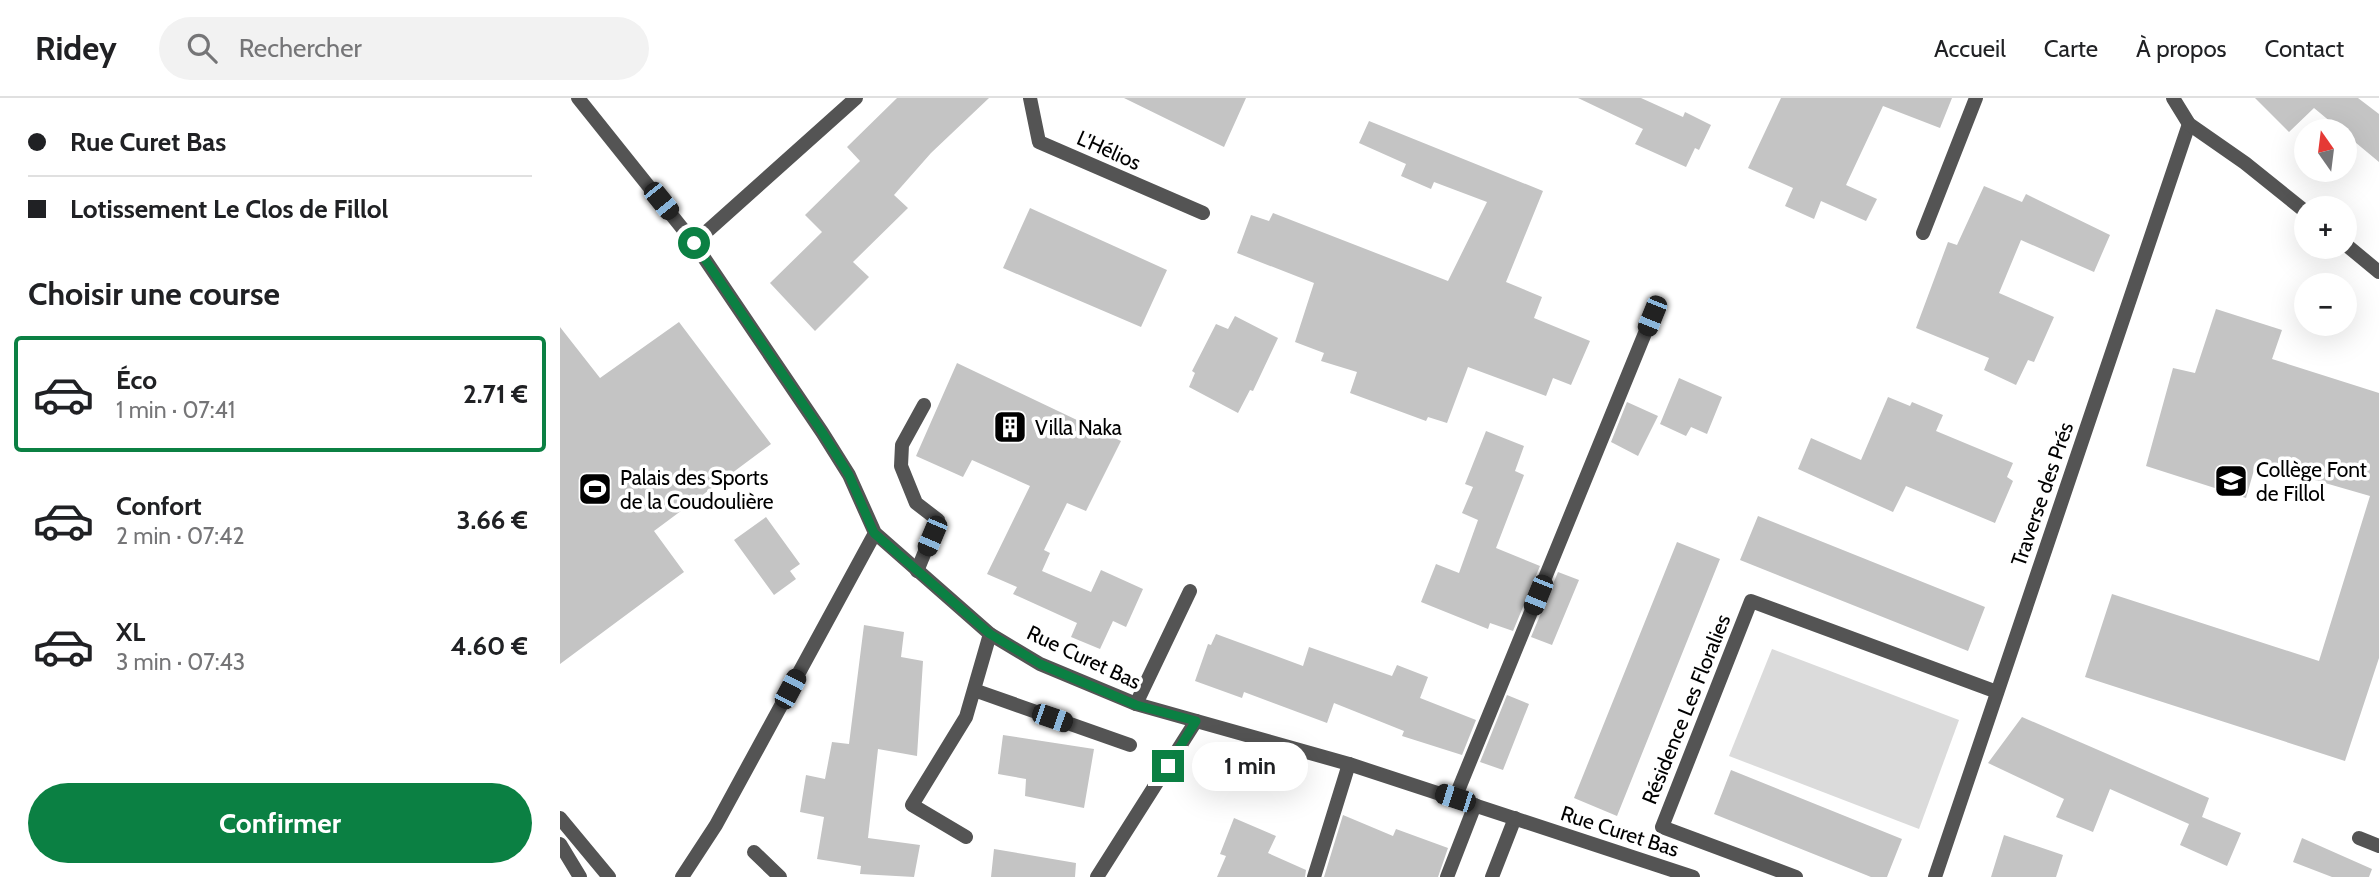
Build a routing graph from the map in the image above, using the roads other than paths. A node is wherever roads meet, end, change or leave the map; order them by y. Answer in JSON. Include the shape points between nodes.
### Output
{"nodes":[{"id":1,"x":579,"y":98,"type":"edge"},
{"id":2,"x":856,"y":98,"type":"edge"},
{"id":3,"x":1030,"y":98,"type":"edge"},
{"id":4,"x":1976,"y":98,"type":"edge"},
{"id":5,"x":2173,"y":98,"type":"edge"},
{"id":6,"x":2189,"y":124,"type":"junction"},
{"id":7,"x":2294,"y":202,"type":"edge"},
{"id":8,"x":1202,"y":213,"type":"dead end"},
{"id":9,"x":1923,"y":233,"type":"dead end"},
{"id":10,"x":694,"y":243,"type":"junction"},
{"id":11,"x":2357,"y":254,"type":"edge"},
{"id":12,"x":2379,"y":272,"type":"edge"},
{"id":13,"x":1652,"y":316,"type":"dead end"},
{"id":14,"x":924,"y":405,"type":"dead end"},
{"id":15,"x":874,"y":533,"type":"junction"},
{"id":16,"x":917,"y":571,"type":"junction"},
{"id":17,"x":1190,"y":591,"type":"dead end"},
{"id":18,"x":990,"y":634,"type":"junction"},
{"id":19,"x":974,"y":691,"type":"junction"},
{"id":20,"x":1997,"y":692,"type":"junction"},
{"id":21,"x":1136,"y":705,"type":"junction"},
{"id":22,"x":1196,"y":721,"type":"junction"},
{"id":23,"x":1130,"y":745,"type":"dead end"},
{"id":24,"x":1349,"y":764,"type":"junction"},
{"id":25,"x":1455,"y":798,"type":"junction"},
{"id":26,"x":1475,"y":805,"type":"junction"},
{"id":27,"x":560,"y":818,"type":"edge"},
{"id":28,"x":1515,"y":818,"type":"junction"},
{"id":29,"x":966,"y":836,"type":"dead end"},
{"id":30,"x":2359,"y":838,"type":"dead end"},
{"id":31,"x":560,"y":844,"type":"edge"},
{"id":32,"x":2379,"y":846,"type":"edge"},
{"id":33,"x":754,"y":852,"type":"dead end"},
{"id":34,"x":580,"y":877,"type":"edge"},
{"id":35,"x":609,"y":877,"type":"edge"},
{"id":36,"x":682,"y":877,"type":"edge"},
{"id":37,"x":780,"y":877,"type":"edge"},
{"id":38,"x":1097,"y":877,"type":"edge"},
{"id":39,"x":1314,"y":877,"type":"edge"},
{"id":40,"x":1447,"y":877,"type":"edge"},
{"id":41,"x":1492,"y":877,"type":"edge"},
{"id":42,"x":1690,"y":877,"type":"edge"},
{"id":43,"x":1796,"y":877,"type":"edge"},
{"id":44,"x":1935,"y":877,"type":"edge"}],
"edges":[{"from":1,"to":10,"type":"street","name":"Rue Curet Bas"},
{"from":2,"to":10,"type":"street"},
{"from":3,"to":8,"type":"street","name":"L'Hélios","via":[[1039,142]]},
{"from":4,"to":9,"type":"street"},
{"from":5,"to":6,"type":"street"},
{"from":6,"to":7,"type":"street"},
{"from":6,"to":20,"type":"street","name":"Traverse des Prés"},
{"from":10,"to":15,"type":"street","name":"Rue Curet Bas","via":[[849,475]]},
{"from":11,"to":12,"type":"street"},
{"from":13,"to":25,"type":"street"},
{"from":14,"to":16,"type":"street","via":[[902,445],[901,466],[916,503],[937,520]]},
{"from":15,"to":16,"type":"street","name":"Rue Curet Bas"},
{"from":15,"to":36,"type":"street","via":[[721,816]]},
{"from":16,"to":18,"type":"street","name":"Rue Curet Bas"},
{"from":17,"to":21,"type":"street"},
{"from":18,"to":19,"type":"street"},
{"from":18,"to":21,"type":"street","name":"Rue Curet Bas","via":[[1040,664]]},
{"from":19,"to":23,"type":"street"},
{"from":19,"to":29,"type":"street","via":[[966,717],[912,804]]},
{"from":20,"to":43,"type":"street","name":"Résidence Les Floralies","via":[[1751,601],[1662,827]]},
{"from":20,"to":44,"type":"street","name":"Traverse des Prés"},
{"from":21,"to":22,"type":"street","name":"Rue Curet Bas"},
{"from":22,"to":24,"type":"street","name":"Rue Curet Bas"},
{"from":22,"to":38,"type":"street"},
{"from":24,"to":25,"type":"street","name":"Rue Curet Bas"},
{"from":24,"to":39,"type":"street"},
{"from":25,"to":26,"type":"street","name":"Rue Curet Bas"},
{"from":26,"to":28,"type":"street","name":"Rue Curet Bas"},
{"from":26,"to":40,"type":"street"},
{"from":27,"to":35,"type":"street"},
{"from":28,"to":41,"type":"street"},
{"from":28,"to":42,"type":"street","name":"Rue Curet Bas"},
{"from":30,"to":32,"type":"street"},
{"from":31,"to":34,"type":"street"},
{"from":33,"to":37,"type":"street"}]}
